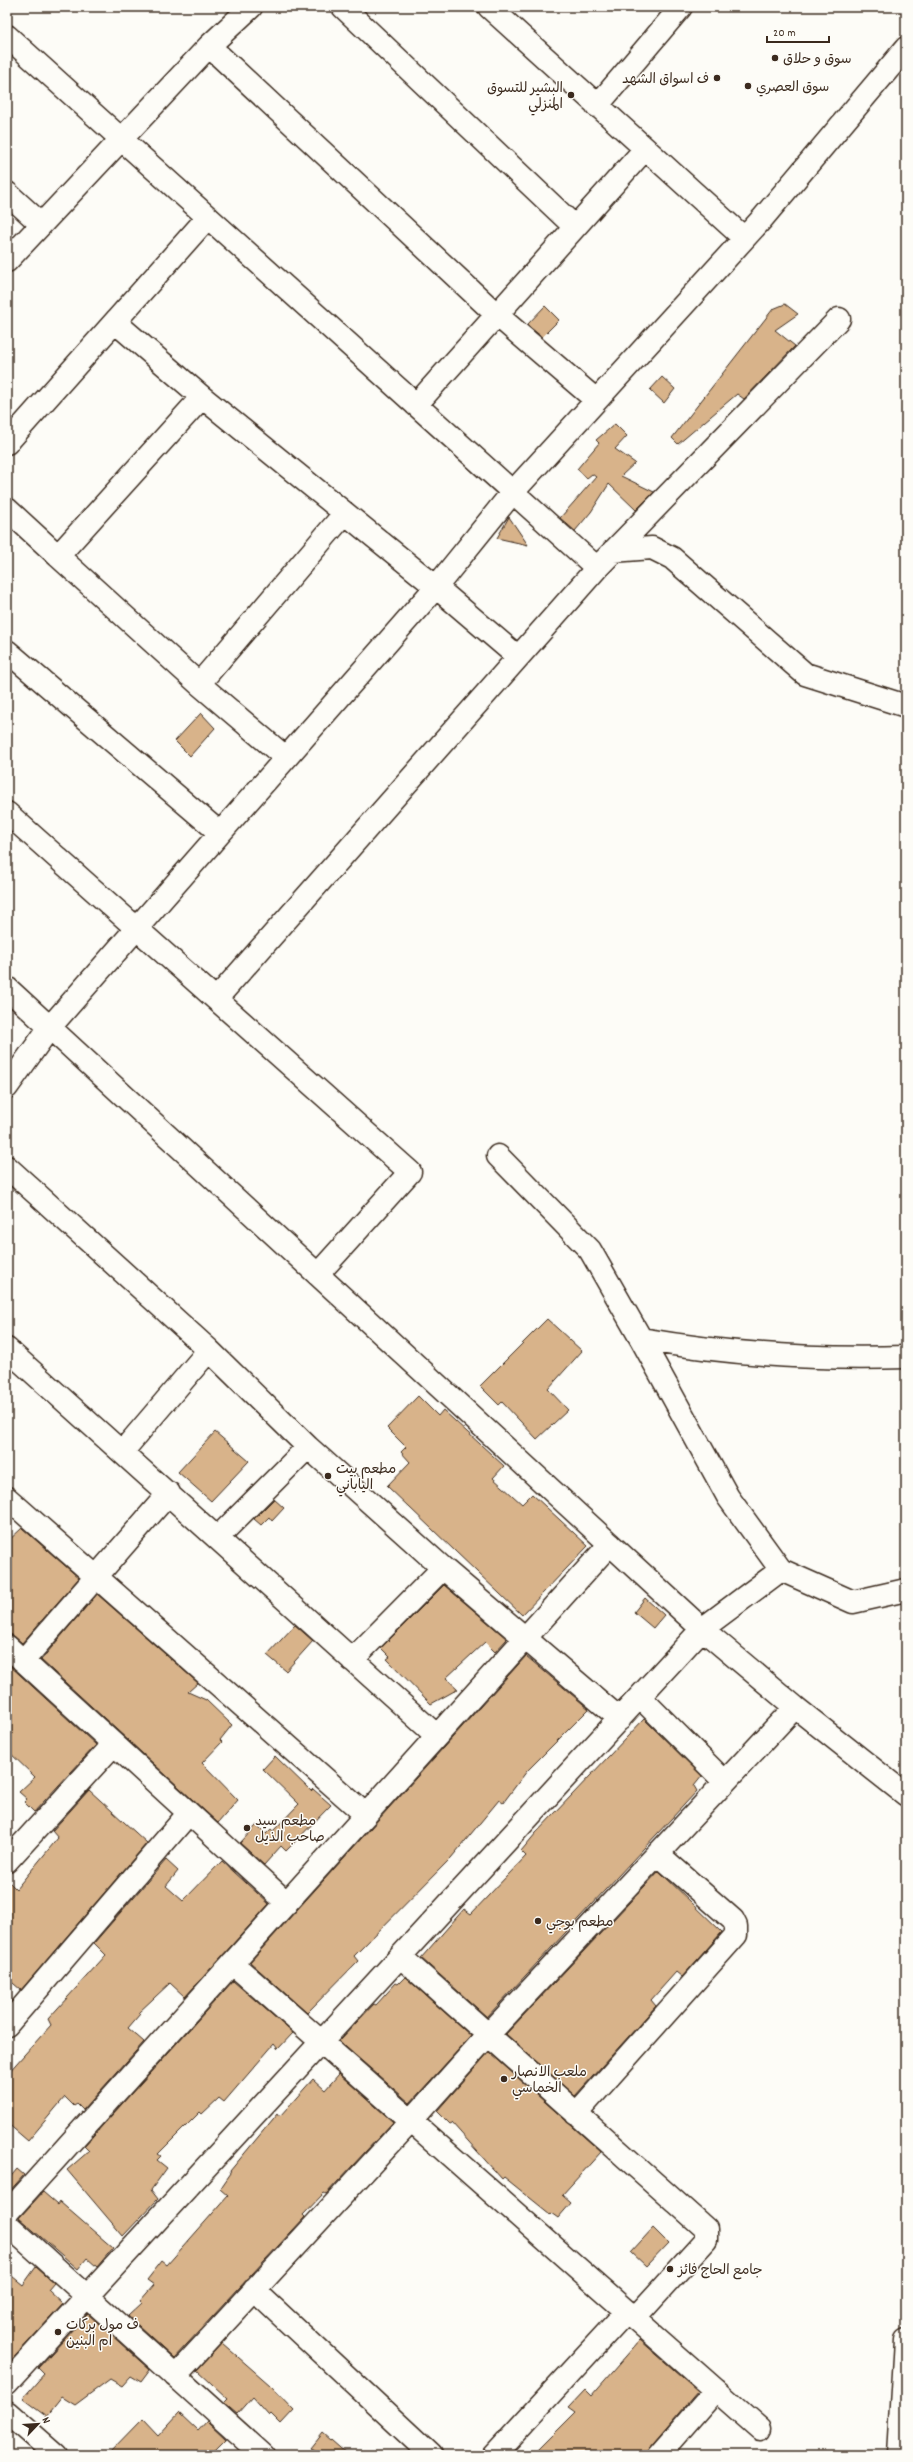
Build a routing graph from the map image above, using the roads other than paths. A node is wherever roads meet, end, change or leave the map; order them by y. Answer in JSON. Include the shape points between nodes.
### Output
{"nodes":[{"id":1,"x":251,"y":7,"type":"edge"},
{"id":2,"x":343,"y":7,"type":"edge"},
{"id":3,"x":488,"y":7,"type":"edge"},
{"id":4,"x":681,"y":7,"type":"edge"},
{"id":5,"x":7,"y":36,"type":"edge"},
{"id":6,"x":209,"y":46,"type":"junction"},
{"id":7,"x":906,"y":48,"type":"edge"},
{"id":8,"x":597,"y":106,"type":"junction"},
{"id":9,"x":121,"y":139,"type":"junction"},
{"id":10,"x":645,"y":149,"type":"junction"},
{"id":11,"x":7,"y":193,"type":"edge"},
{"id":12,"x":208,"y":217,"type":"junction"},
{"id":13,"x":41,"y":224,"type":"junction"},
{"id":14,"x":575,"y":227,"type":"junction"},
{"id":15,"x":744,"y":238,"type":"junction"},
{"id":16,"x":7,"y":261,"type":"edge"},
{"id":17,"x":497,"y":315,"type":"junction"},
{"id":18,"x":838,"y":319,"type":"dead end"},
{"id":19,"x":115,"y":322,"type":"junction"},
{"id":20,"x":202,"y":397,"type":"junction"},
{"id":21,"x":596,"y":400,"type":"junction"},
{"id":22,"x":416,"y":405,"type":"junction"},
{"id":23,"x":7,"y":443,"type":"edge"},
{"id":24,"x":512,"y":493,"type":"junction"},
{"id":25,"x":7,"y":509,"type":"edge"},
{"id":26,"x":345,"y":513,"type":"junction"},
{"id":27,"x":613,"y":551,"type":"junction"},
{"id":28,"x":58,"y":556,"type":"junction"},
{"id":29,"x":597,"y":568,"type":"junction"},
{"id":30,"x":436,"y":587,"type":"junction"},
{"id":31,"x":7,"y":651,"type":"edge"},
{"id":32,"x":518,"y":657,"type":"junction"},
{"id":33,"x":199,"y":684,"type":"junction"},
{"id":34,"x":906,"y":706,"type":"edge"},
{"id":35,"x":286,"y":758,"type":"junction"},
{"id":36,"x":7,"y":813,"type":"edge"},
{"id":37,"x":220,"y":833,"type":"junction"},
{"id":38,"x":136,"y":929,"type":"junction"},
{"id":39,"x":7,"y":988,"type":"edge"},
{"id":40,"x":217,"y":998,"type":"junction"},
{"id":41,"x":50,"y":1027,"type":"junction"},
{"id":42,"x":7,"y":1087,"type":"edge"},
{"id":43,"x":498,"y":1156,"type":"dead end"},
{"id":44,"x":7,"y":1167,"type":"edge"},
{"id":45,"x":318,"y":1274,"type":"junction"},
{"id":46,"x":641,"y":1339,"type":"junction"},
{"id":47,"x":7,"y":1348,"type":"edge"},
{"id":48,"x":209,"y":1350,"type":"junction"},
{"id":49,"x":906,"y":1357,"type":"edge"},
{"id":50,"x":308,"y":1447,"type":"junction"},
{"id":51,"x":122,"y":1452,"type":"junction"},
{"id":52,"x":169,"y":1493,"type":"junction"},
{"id":53,"x":7,"y":1498,"type":"edge"},
{"id":54,"x":218,"y":1537,"type":"junction"},
{"id":55,"x":610,"y":1544,"type":"junction"},
{"id":56,"x":443,"y":1568,"type":"junction"},
{"id":57,"x":781,"y":1570,"type":"junction"},
{"id":58,"x":96,"y":1577,"type":"junction"},
{"id":59,"x":906,"y":1590,"type":"edge"},
{"id":60,"x":702,"y":1629,"type":"junction"},
{"id":61,"x":526,"y":1638,"type":"junction"},
{"id":62,"x":7,"y":1646,"type":"edge"},
{"id":63,"x":352,"y":1660,"type":"junction"},
{"id":64,"x":24,"y":1661,"type":"junction"},
{"id":65,"x":640,"y":1697,"type":"junction"},
{"id":66,"x":795,"y":1707,"type":"junction"},
{"id":67,"x":620,"y":1719,"type":"junction"},
{"id":68,"x":437,"y":1736,"type":"junction"},
{"id":69,"x":114,"y":1744,"type":"junction"},
{"id":70,"x":725,"y":1782,"type":"junction"},
{"id":71,"x":906,"y":1795,"type":"edge"},
{"id":72,"x":189,"y":1813,"type":"junction"},
{"id":73,"x":366,"y":1815,"type":"junction"},
{"id":74,"x":11,"y":1847,"type":"edge"},
{"id":75,"x":658,"y":1854,"type":"junction"},
{"id":76,"x":287,"y":1903,"type":"junction"},
{"id":77,"x":401,"y":1957,"type":"junction"},
{"id":78,"x":232,"y":1963,"type":"junction"},
{"id":79,"x":7,"y":2025,"type":"edge"},
{"id":80,"x":488,"y":2035,"type":"junction"},
{"id":81,"x":322,"y":2043,"type":"junction"},
{"id":82,"x":576,"y":2114,"type":"junction"},
{"id":83,"x":411,"y":2121,"type":"junction"},
{"id":84,"x":7,"y":2212,"type":"edge"},
{"id":85,"x":7,"y":2224,"type":"edge"},
{"id":86,"x":254,"y":2290,"type":"junction"},
{"id":87,"x":87,"y":2296,"type":"junction"},
{"id":88,"x":631,"y":2315,"type":"junction"},
{"id":89,"x":906,"y":2340,"type":"edge"},
{"id":90,"x":175,"y":2376,"type":"junction"},
{"id":91,"x":7,"y":2383,"type":"edge"},
{"id":92,"x":716,"y":2390,"type":"junction"},
{"id":93,"x":7,"y":2412,"type":"edge"},
{"id":94,"x":760,"y":2429,"type":"dead end"},
{"id":95,"x":56,"y":2455,"type":"edge"},
{"id":96,"x":263,"y":2455,"type":"edge"},
{"id":97,"x":431,"y":2455,"type":"edge"},
{"id":98,"x":494,"y":2455,"type":"edge"},
{"id":99,"x":659,"y":2455,"type":"edge"},
{"id":100,"x":899,"y":2455,"type":"edge"}],
"edges":[{"from":1,"to":6,"type":"street"},
{"from":2,"to":14,"type":"street"},
{"from":3,"to":8,"type":"street"},
{"from":4,"to":8,"type":"street"},
{"from":5,"to":9,"type":"street"},
{"from":6,"to":9,"type":"street"},
{"from":6,"to":17,"type":"street"},
{"from":7,"to":15,"type":"street"},
{"from":8,"to":10,"type":"street"},
{"from":9,"to":12,"type":"street"},
{"from":9,"to":13,"type":"street"},
{"from":10,"to":14,"type":"street"},
{"from":10,"to":15,"type":"street"},
{"from":11,"to":13,"type":"street"},
{"from":12,"to":19,"type":"street"},
{"from":12,"to":22,"type":"street"},
{"from":13,"to":16,"type":"street"},
{"from":14,"to":17,"type":"street"},
{"from":15,"to":21,"type":"street"},
{"from":17,"to":21,"type":"street"},
{"from":17,"to":22,"type":"street"},
{"from":18,"to":27,"type":"street"},
{"from":19,"to":20,"type":"street"},
{"from":19,"to":23,"type":"street"},
{"from":20,"to":26,"type":"street"},
{"from":20,"to":28,"type":"street"},
{"from":21,"to":24,"type":"street"},
{"from":22,"to":24,"type":"street"},
{"from":24,"to":29,"type":"street"},
{"from":24,"to":30,"type":"street"},
{"from":25,"to":28,"type":"street"},
{"from":26,"to":30,"type":"street"},
{"from":26,"to":33,"type":"street"},
{"from":27,"to":29,"type":"street"},
{"from":27,"to":34,"type":"street","via":[[652,548],[672,558],[805,674]]},
{"from":28,"to":33,"type":"street"},
{"from":29,"to":32,"type":"street"},
{"from":30,"to":32,"type":"street"},
{"from":30,"to":35,"type":"street"},
{"from":31,"to":37,"type":"street"},
{"from":32,"to":40,"type":"street"},
{"from":33,"to":35,"type":"street"},
{"from":35,"to":37,"type":"street"},
{"from":36,"to":38,"type":"street"},
{"from":37,"to":38,"type":"street"},
{"from":38,"to":40,"type":"street"},
{"from":38,"to":41,"type":"street"},
{"from":39,"to":41,"type":"street"},
{"from":40,"to":45,"type":"street","via":[[410,1172]]},
{"from":41,"to":42,"type":"street"},
{"from":41,"to":45,"type":"street"},
{"from":43,"to":46,"type":"street","via":[[590,1250]]},
{"from":44,"to":48,"type":"street"},
{"from":45,"to":55,"type":"street"},
{"from":46,"to":49,"type":"street","via":[[685,1346],[844,1360]]},
{"from":46,"to":57,"type":"street","via":[[728,1497]]},
{"from":47,"to":51,"type":"street"},
{"from":48,"to":50,"type":"street"},
{"from":48,"to":51,"type":"street"},
{"from":50,"to":54,"type":"street"},
{"from":50,"to":56,"type":"street"},
{"from":51,"to":52,"type":"street"},
{"from":52,"to":54,"type":"street"},
{"from":52,"to":58,"type":"street"},
{"from":53,"to":58,"type":"street"},
{"from":54,"to":63,"type":"street"},
{"from":55,"to":60,"type":"street"},
{"from":55,"to":61,"type":"street"},
{"from":56,"to":61,"type":"street"},
{"from":56,"to":63,"type":"street"},
{"from":57,"to":59,"type":"street","via":[[853,1602]]},
{"from":57,"to":60,"type":"street"},
{"from":58,"to":64,"type":"street"},
{"from":58,"to":73,"type":"street"},
{"from":60,"to":65,"type":"street"},
{"from":60,"to":66,"type":"street"},
{"from":61,"to":67,"type":"street"},
{"from":61,"to":68,"type":"street"},
{"from":62,"to":64,"type":"street"},
{"from":63,"to":68,"type":"street"},
{"from":64,"to":69,"type":"street"},
{"from":65,"to":67,"type":"street"},
{"from":65,"to":70,"type":"street"},
{"from":66,"to":70,"type":"street"},
{"from":66,"to":71,"type":"street"},
{"from":67,"to":77,"type":"street"},
{"from":68,"to":73,"type":"street"},
{"from":69,"to":72,"type":"street"},
{"from":69,"to":74,"type":"street"},
{"from":70,"to":75,"type":"street"},
{"from":72,"to":76,"type":"street"},
{"from":72,"to":79,"type":"street"},
{"from":73,"to":76,"type":"street"},
{"from":75,"to":80,"type":"street"},
{"from":75,"to":82,"type":"street","via":[[733,1920],[736,1935]]},
{"from":76,"to":78,"type":"street"},
{"from":77,"to":80,"type":"street"},
{"from":77,"to":81,"type":"street"},
{"from":78,"to":81,"type":"street"},
{"from":78,"to":84,"type":"street"},
{"from":80,"to":82,"type":"street"},
{"from":80,"to":83,"type":"street"},
{"from":81,"to":83,"type":"street"},
{"from":81,"to":87,"type":"street"},
{"from":82,"to":88,"type":"street","via":[[704,2226],[707,2232],[706,2240]]},
{"from":83,"to":86,"type":"street"},
{"from":83,"to":88,"type":"street"},
{"from":85,"to":87,"type":"street"},
{"from":86,"to":90,"type":"street"},
{"from":86,"to":97,"type":"street"},
{"from":87,"to":90,"type":"street"},
{"from":87,"to":91,"type":"street"},
{"from":88,"to":92,"type":"street"},
{"from":88,"to":98,"type":"street"},
{"from":89,"to":100,"type":"street"},
{"from":90,"to":96,"type":"street"},
{"from":92,"to":94,"type":"street"},
{"from":92,"to":99,"type":"street"},
{"from":93,"to":95,"type":"street"}]}
